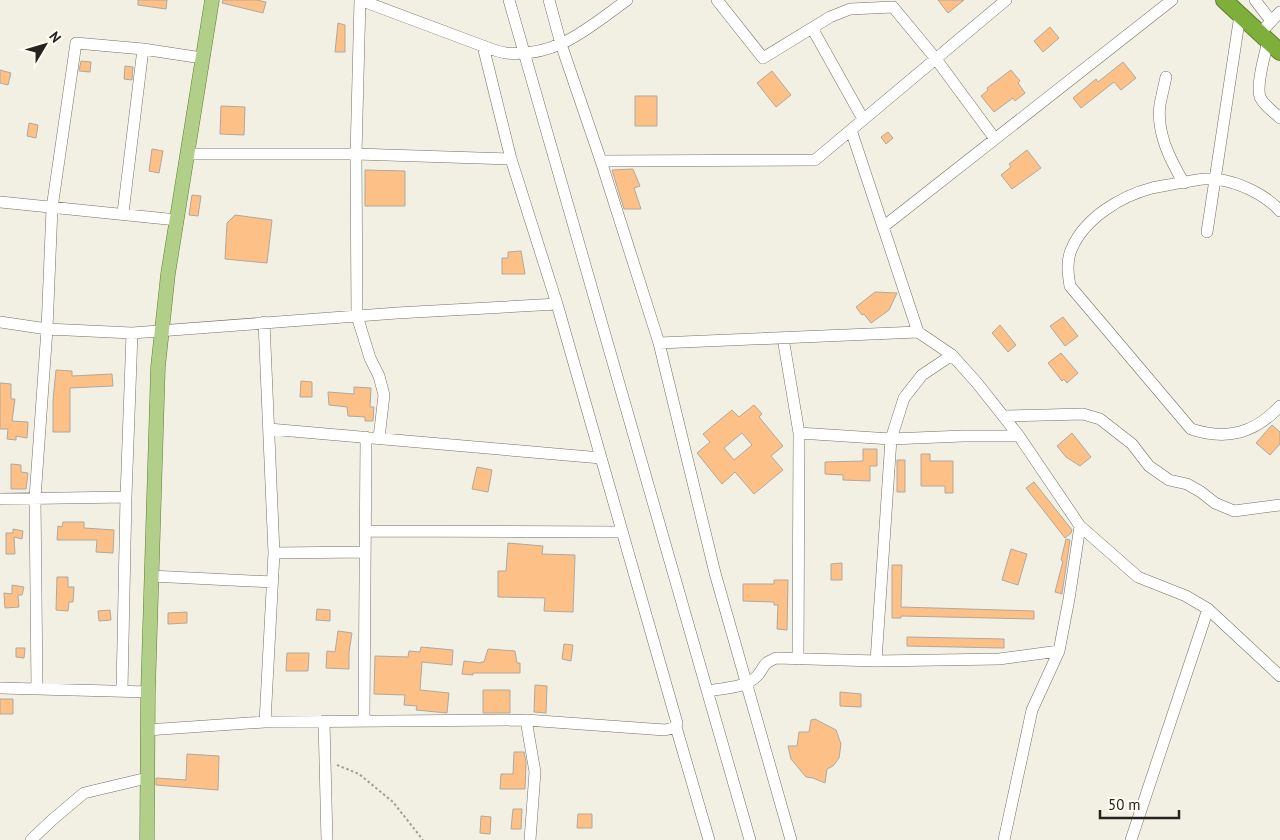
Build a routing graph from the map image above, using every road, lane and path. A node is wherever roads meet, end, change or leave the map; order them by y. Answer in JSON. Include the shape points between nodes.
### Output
{"nodes":[{"id":1,"x":212,"y":0,"type":"edge"},
{"id":2,"x":360,"y":0,"type":"edge"},
{"id":3,"x":509,"y":0,"type":"edge"},
{"id":4,"x":549,"y":0,"type":"edge"},
{"id":5,"x":628,"y":0,"type":"edge"},
{"id":6,"x":717,"y":0,"type":"edge"},
{"id":7,"x":1006,"y":0,"type":"edge"},
{"id":8,"x":1172,"y":0,"type":"edge"},
{"id":9,"x":1224,"y":0,"type":"edge"},
{"id":10,"x":1255,"y":0,"type":"edge"},
{"id":11,"x":1280,"y":12,"type":"edge"},
{"id":12,"x":1240,"y":15,"type":"junction"},
{"id":13,"x":1271,"y":21,"type":"junction"},
{"id":14,"x":812,"y":28,"type":"junction"},
{"id":15,"x":1264,"y":37,"type":"junction"},
{"id":16,"x":560,"y":44,"type":"junction"},
{"id":17,"x":483,"y":46,"type":"junction"},
{"id":18,"x":143,"y":49,"type":"junction"},
{"id":19,"x":1280,"y":52,"type":"edge"},
{"id":20,"x":524,"y":54,"type":"junction"},
{"id":21,"x":202,"y":58,"type":"junction"},
{"id":22,"x":936,"y":59,"type":"junction"},
{"id":23,"x":1166,"y":77,"type":"dead end"},
{"id":24,"x":1280,"y":118,"type":"edge"},
{"id":25,"x":863,"y":119,"type":"junction"},
{"id":26,"x":851,"y":130,"type":"junction"},
{"id":27,"x":995,"y":139,"type":"junction"},
{"id":28,"x":187,"y":154,"type":"junction"},
{"id":29,"x":356,"y":154,"type":"junction"},
{"id":30,"x":511,"y":159,"type":"junction"},
{"id":31,"x":601,"y":161,"type":"junction"},
{"id":32,"x":1215,"y":179,"type":"junction"},
{"id":33,"x":1184,"y":182,"type":"junction"},
{"id":34,"x":0,"y":202,"type":"edge"},
{"id":35,"x":52,"y":208,"type":"junction"},
{"id":36,"x":1280,"y":211,"type":"edge"},
{"id":37,"x":123,"y":214,"type":"junction"},
{"id":38,"x":177,"y":220,"type":"junction"},
{"id":39,"x":883,"y":226,"type":"junction"},
{"id":40,"x":1207,"y":232,"type":"dead end"},
{"id":41,"x":557,"y":304,"type":"junction"},
{"id":42,"x":358,"y":316,"type":"junction"},
{"id":43,"x":0,"y":322,"type":"edge"},
{"id":44,"x":264,"y":322,"type":"junction"},
{"id":45,"x":47,"y":330,"type":"junction"},
{"id":46,"x":162,"y":332,"type":"junction"},
{"id":47,"x":918,"y":332,"type":"junction"},
{"id":48,"x":132,"y":333,"type":"junction"},
{"id":49,"x":782,"y":338,"type":"junction"},
{"id":50,"x":659,"y":343,"type":"junction"},
{"id":51,"x":952,"y":355,"type":"junction"},
{"id":52,"x":1280,"y":406,"type":"edge"},
{"id":53,"x":1004,"y":416,"type":"junction"},
{"id":54,"x":269,"y":429,"type":"junction"},
{"id":55,"x":799,"y":433,"type":"junction"},
{"id":56,"x":1019,"y":436,"type":"junction"},
{"id":57,"x":366,"y":437,"type":"junction"},
{"id":58,"x":379,"y":438,"type":"junction"},
{"id":59,"x":892,"y":439,"type":"junction"},
{"id":60,"x":601,"y":458,"type":"junction"},
{"id":61,"x":126,"y":497,"type":"junction"},
{"id":62,"x":35,"y":498,"type":"junction"},
{"id":63,"x":0,"y":499,"type":"edge"},
{"id":64,"x":1280,"y":505,"type":"edge"},
{"id":65,"x":1080,"y":526,"type":"junction"},
{"id":66,"x":365,"y":531,"type":"junction"},
{"id":67,"x":622,"y":532,"type":"junction"},
{"id":68,"x":364,"y":552,"type":"junction"},
{"id":69,"x":274,"y":553,"type":"junction"},
{"id":70,"x":151,"y":576,"type":"junction"},
{"id":71,"x":272,"y":582,"type":"junction"},
{"id":72,"x":1208,"y":609,"type":"junction"},
{"id":73,"x":1059,"y":651,"type":"junction"},
{"id":74,"x":798,"y":659,"type":"junction"},
{"id":75,"x":876,"y":662,"type":"junction"},
{"id":76,"x":1280,"y":676,"type":"edge"},
{"id":77,"x":746,"y":684,"type":"junction"},
{"id":78,"x":0,"y":688,"type":"edge"},
{"id":79,"x":37,"y":689,"type":"junction"},
{"id":80,"x":122,"y":690,"type":"junction"},
{"id":81,"x":708,"y":691,"type":"junction"},
{"id":82,"x":148,"y":692,"type":"junction"},
{"id":83,"x":526,"y":720,"type":"junction"},
{"id":84,"x":324,"y":721,"type":"junction"},
{"id":85,"x":364,"y":721,"type":"junction"},
{"id":86,"x":265,"y":722,"type":"junction"},
{"id":87,"x":676,"y":727,"type":"junction"},
{"id":88,"x":147,"y":730,"type":"junction"},
{"id":89,"x":325,"y":761,"type":"junction"},
{"id":90,"x":147,"y":778,"type":"junction"},
{"id":91,"x":30,"y":840,"type":"edge"},
{"id":92,"x":147,"y":840,"type":"edge"},
{"id":93,"x":327,"y":840,"type":"edge"},
{"id":94,"x":423,"y":840,"type":"edge"},
{"id":95,"x":530,"y":840,"type":"edge"},
{"id":96,"x":709,"y":840,"type":"edge"},
{"id":97,"x":750,"y":840,"type":"edge"},
{"id":98,"x":791,"y":840,"type":"edge"},
{"id":99,"x":1004,"y":840,"type":"edge"},
{"id":100,"x":1131,"y":840,"type":"edge"}],
"edges":[{"from":1,"to":21,"type":"main road"},
{"from":2,"to":17,"type":"street"},
{"from":2,"to":29,"type":"street"},
{"from":3,"to":20,"type":"street"},
{"from":4,"to":16,"type":"street"},
{"from":5,"to":16,"type":"street","via":[[573,40]]},
{"from":6,"to":14,"type":"street","via":[[763,58]]},
{"from":7,"to":22,"type":"street"},
{"from":8,"to":27,"type":"street"},
{"from":9,"to":12,"type":"highway"},
{"from":10,"to":13,"type":"street"},
{"from":11,"to":13,"type":"street"},
{"from":12,"to":15,"type":"highway"},
{"from":12,"to":32,"type":"street"},
{"from":13,"to":15,"type":"street"},
{"from":14,"to":22,"type":"street","via":[[850,10],[892,8]]},
{"from":14,"to":25,"type":"street"},
{"from":15,"to":19,"type":"highway"},
{"from":15,"to":24,"type":"street","via":[[1260,96]]},
{"from":16,"to":20,"type":"street"},
{"from":16,"to":31,"type":"street"},
{"from":17,"to":20,"type":"street","via":[[504,53]]},
{"from":17,"to":30,"type":"street"},
{"from":18,"to":21,"type":"street"},
{"from":18,"to":35,"type":"street","via":[[76,43]]},
{"from":18,"to":37,"type":"street"},
{"from":20,"to":81,"type":"street"},
{"from":21,"to":28,"type":"main road"},
{"from":22,"to":25,"type":"street"},
{"from":22,"to":27,"type":"street"},
{"from":23,"to":33,"type":"street","via":[[1160,106],[1160,127],[1171,161]]},
{"from":25,"to":26,"type":"street"},
{"from":26,"to":31,"type":"street","via":[[815,160]]},
{"from":26,"to":39,"type":"street"},
{"from":27,"to":39,"type":"street"},
{"from":28,"to":29,"type":"street"},
{"from":28,"to":38,"type":"main road"},
{"from":29,"to":30,"type":"street"},
{"from":29,"to":42,"type":"street"},
{"from":30,"to":41,"type":"street"},
{"from":31,"to":50,"type":"street"},
{"from":32,"to":33,"type":"street"},
{"from":32,"to":36,"type":"street","via":[[1259,194]]},
{"from":32,"to":40,"type":"street"},
{"from":33,"to":52,"type":"street","via":[[1151,188],[1119,201],[1098,216],[1071,249],[1070,286],[1191,429],[1224,435],[1248,430],[1268,420]]},
{"from":34,"to":35,"type":"street"},
{"from":35,"to":37,"type":"street"},
{"from":35,"to":45,"type":"street"},
{"from":37,"to":38,"type":"street"},
{"from":38,"to":46,"type":"main road"},
{"from":39,"to":47,"type":"street"},
{"from":41,"to":42,"type":"street"},
{"from":41,"to":60,"type":"street"},
{"from":42,"to":44,"type":"street"},
{"from":42,"to":58,"type":"street","via":[[384,395]]},
{"from":43,"to":45,"type":"street"},
{"from":44,"to":46,"type":"street"},
{"from":44,"to":54,"type":"street"},
{"from":45,"to":48,"type":"street"},
{"from":45,"to":62,"type":"street"},
{"from":46,"to":48,"type":"street"},
{"from":46,"to":70,"type":"main road"},
{"from":47,"to":49,"type":"street"},
{"from":47,"to":51,"type":"street"},
{"from":48,"to":61,"type":"street"},
{"from":49,"to":50,"type":"street"},
{"from":49,"to":55,"type":"street"},
{"from":50,"to":77,"type":"street","via":[[715,573]]},
{"from":51,"to":53,"type":"street"},
{"from":51,"to":59,"type":"street","via":[[922,375],[904,398]]},
{"from":53,"to":56,"type":"street"},
{"from":53,"to":64,"type":"street","via":[[1083,414],[1100,419],[1132,444],[1149,466],[1169,480],[1187,484],[1215,503],[1234,511]]},
{"from":54,"to":57,"type":"street"},
{"from":54,"to":69,"type":"street"},
{"from":55,"to":59,"type":"street"},
{"from":55,"to":74,"type":"street"},
{"from":56,"to":59,"type":"street"},
{"from":56,"to":65,"type":"street"},
{"from":57,"to":58,"type":"street"},
{"from":57,"to":66,"type":"street"},
{"from":58,"to":60,"type":"street"},
{"from":59,"to":75,"type":"street"},
{"from":60,"to":67,"type":"street"},
{"from":61,"to":62,"type":"street"},
{"from":61,"to":80,"type":"street"},
{"from":62,"to":63,"type":"street"},
{"from":62,"to":79,"type":"street"},
{"from":65,"to":72,"type":"street","via":[[1138,577],[1186,596]]},
{"from":65,"to":73,"type":"street"},
{"from":66,"to":67,"type":"street"},
{"from":66,"to":68,"type":"street"},
{"from":67,"to":87,"type":"street"},
{"from":68,"to":69,"type":"street"},
{"from":68,"to":85,"type":"street"},
{"from":69,"to":71,"type":"street"},
{"from":70,"to":71,"type":"street"},
{"from":70,"to":82,"type":"main road"},
{"from":71,"to":86,"type":"street"},
{"from":72,"to":76,"type":"street"},
{"from":72,"to":100,"type":"street"},
{"from":73,"to":75,"type":"street","via":[[999,658]]},
{"from":73,"to":99,"type":"street","via":[[1032,710]]},
{"from":74,"to":75,"type":"street"},
{"from":74,"to":77,"type":"street","via":[[776,658],[764,663]]},
{"from":77,"to":81,"type":"street"},
{"from":77,"to":98,"type":"street"},
{"from":78,"to":79,"type":"street"},
{"from":79,"to":80,"type":"street"},
{"from":80,"to":82,"type":"street"},
{"from":81,"to":97,"type":"street"},
{"from":82,"to":88,"type":"main road"},
{"from":83,"to":85,"type":"street"},
{"from":83,"to":87,"type":"street","via":[[665,730]]},
{"from":83,"to":95,"type":"street","via":[[534,772]]},
{"from":84,"to":85,"type":"street"},
{"from":84,"to":86,"type":"street"},
{"from":84,"to":89,"type":"street"},
{"from":86,"to":88,"type":"street"},
{"from":87,"to":96,"type":"street"},
{"from":88,"to":90,"type":"main road"},
{"from":89,"to":93,"type":"street"},
{"from":89,"to":94,"type":"path","via":[[359,774],[393,802]]},
{"from":90,"to":91,"type":"street","via":[[84,793]]},
{"from":90,"to":92,"type":"main road"}]}
